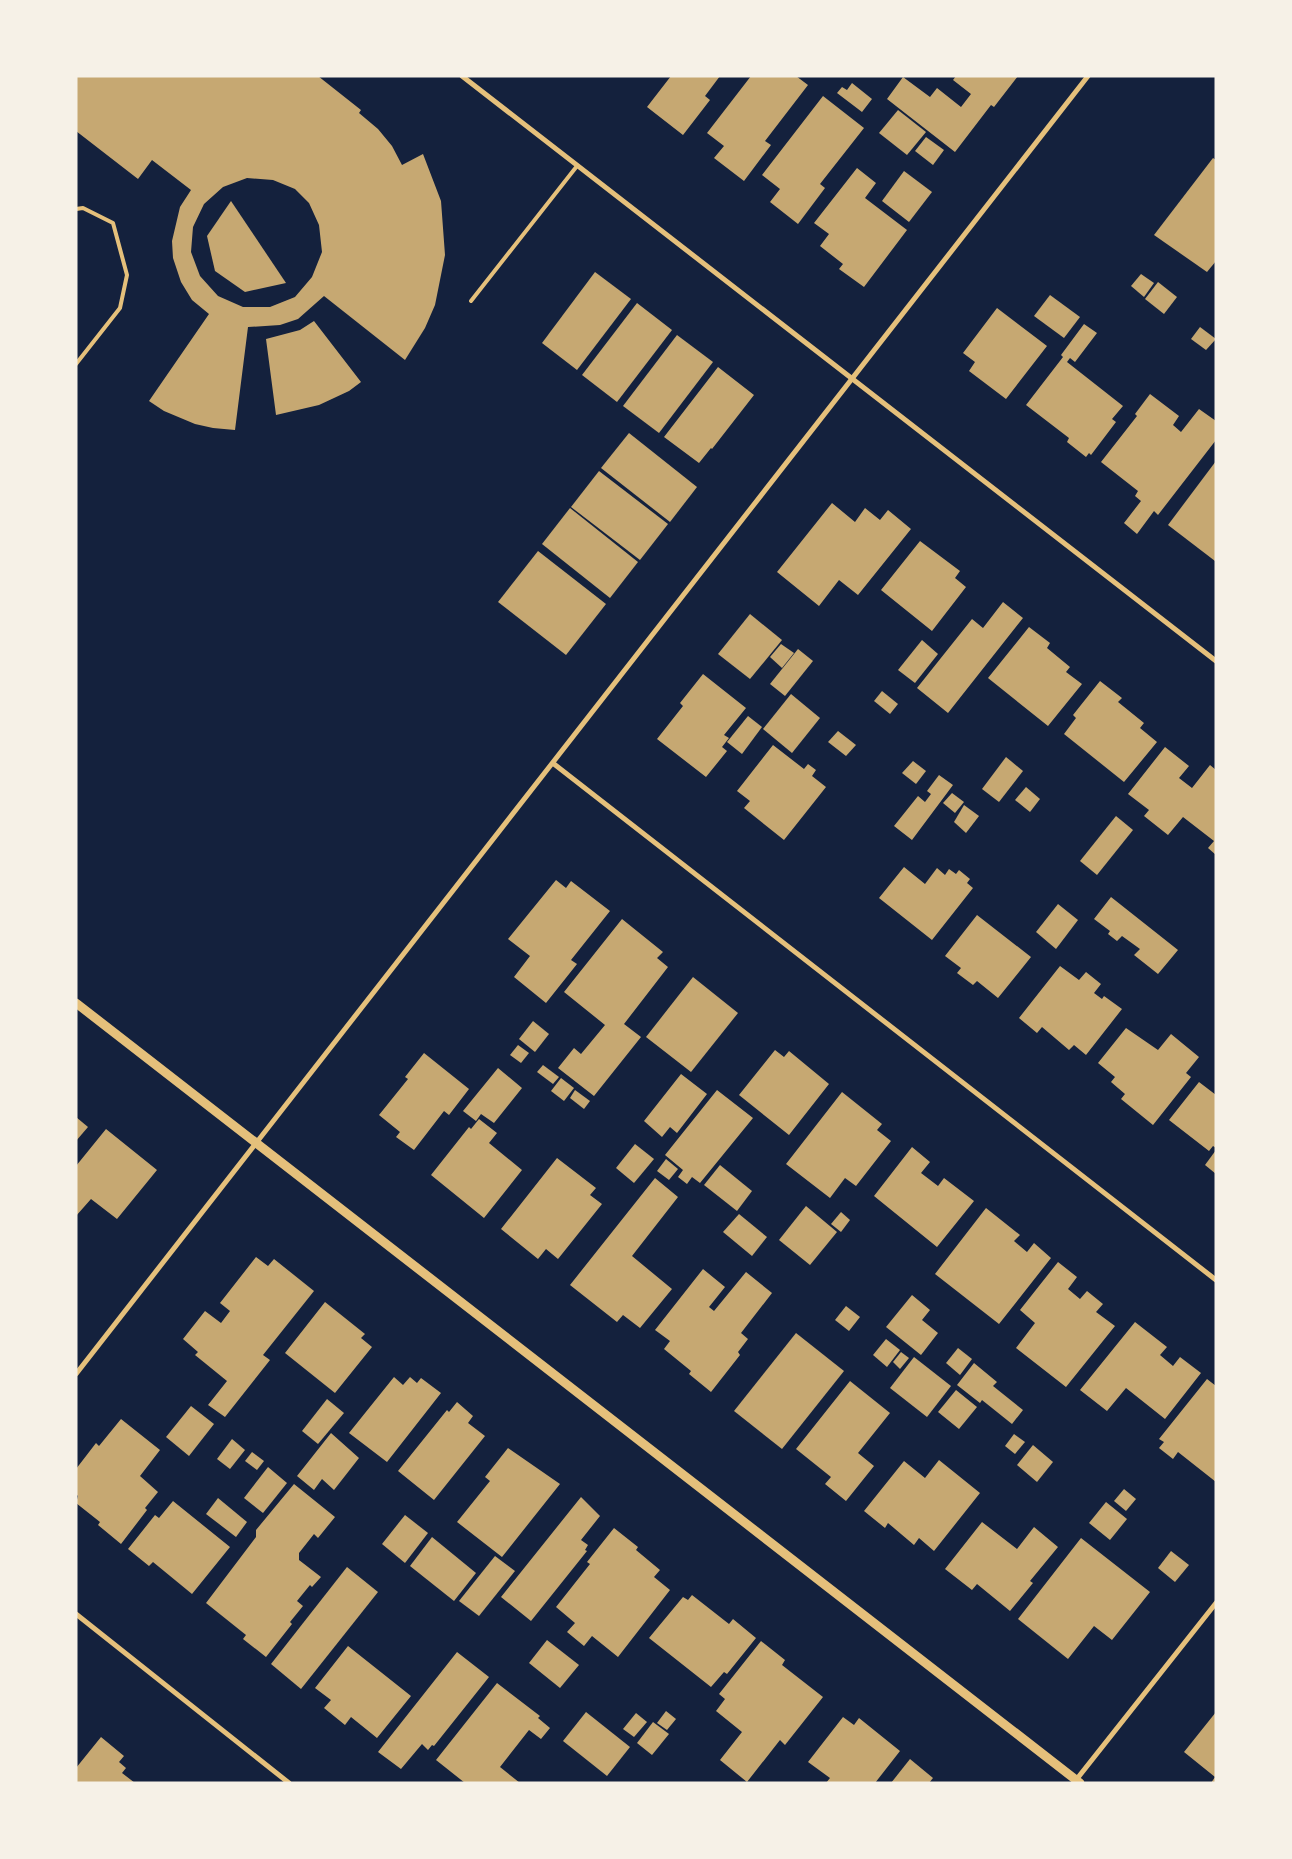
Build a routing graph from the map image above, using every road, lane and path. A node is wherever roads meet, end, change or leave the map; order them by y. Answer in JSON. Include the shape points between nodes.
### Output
{"nodes":[{"id":1,"x":462,"y":76,"type":"edge"},
{"id":2,"x":1088,"y":76,"type":"edge"},
{"id":3,"x":576,"y":166,"type":"junction"},
{"id":4,"x":76,"y":209,"type":"edge"},
{"id":5,"x":471,"y":301,"type":"dead end"},
{"id":6,"x":76,"y":364,"type":"edge"},
{"id":7,"x":854,"y":380,"type":"junction"},
{"id":8,"x":1216,"y":661,"type":"edge"},
{"id":9,"x":554,"y":764,"type":"junction"},
{"id":10,"x":76,"y":1003,"type":"edge"},
{"id":11,"x":257,"y":1143,"type":"junction"},
{"id":12,"x":1216,"y":1280,"type":"edge"},
{"id":13,"x":76,"y":1374,"type":"edge"},
{"id":14,"x":1216,"y":1603,"type":"edge"},
{"id":15,"x":76,"y":1614,"type":"edge"},
{"id":16,"x":1077,"y":1782,"type":"edge"},
{"id":17,"x":289,"y":1783,"type":"edge"}],
"edges":[{"from":1,"to":3,"type":"street"},
{"from":2,"to":7,"type":"street"},
{"from":3,"to":5,"type":"lane"},
{"from":3,"to":7,"type":"street"},
{"from":4,"to":6,"type":"lane","via":[[83,208],[113,223],[127,275],[120,308]]},
{"from":7,"to":8,"type":"street"},
{"from":7,"to":9,"type":"street"},
{"from":9,"to":11,"type":"street"},
{"from":9,"to":12,"type":"street"},
{"from":10,"to":11,"type":"street"},
{"from":11,"to":13,"type":"street"},
{"from":11,"to":16,"type":"street"},
{"from":14,"to":16,"type":"street"},
{"from":15,"to":17,"type":"street"}]}
